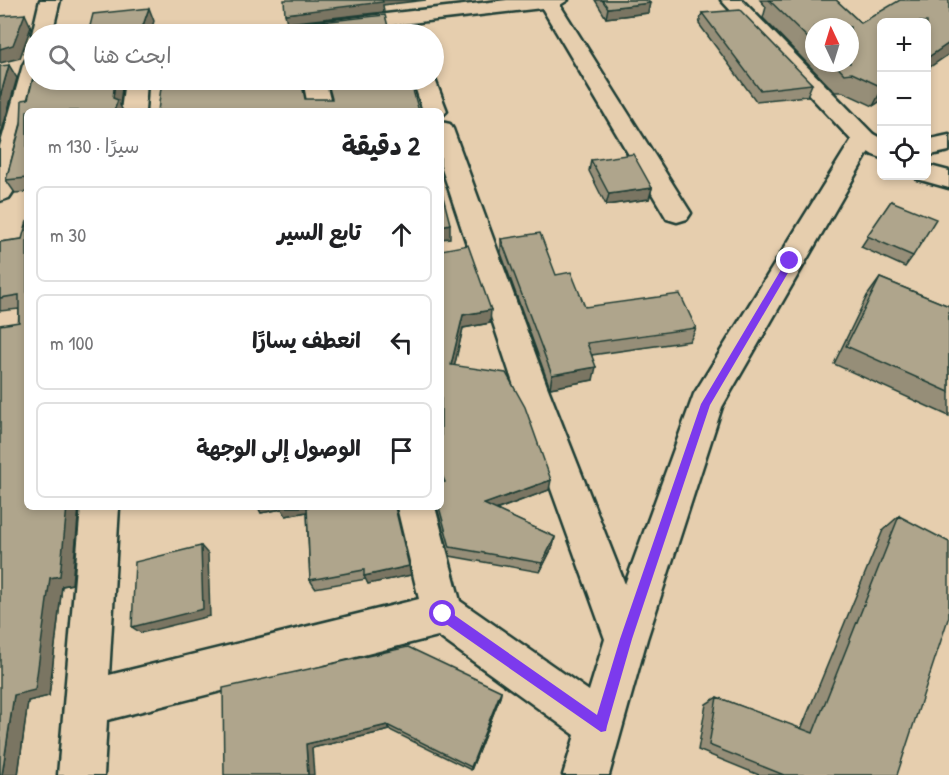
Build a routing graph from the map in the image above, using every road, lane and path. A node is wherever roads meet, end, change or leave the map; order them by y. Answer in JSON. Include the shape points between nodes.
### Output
{"nodes":[{"id":1,"x":50,"y":0,"type":"edge"},
{"id":2,"x":551,"y":0,"type":"edge"},
{"id":3,"x":732,"y":0,"type":"edge"},
{"id":4,"x":400,"y":18,"type":"edge"},
{"id":5,"x":44,"y":24,"type":"edge"},
{"id":6,"x":358,"y":24,"type":"edge"},
{"id":7,"x":24,"y":89,"type":"edge"},
{"id":8,"x":135,"y":90,"type":"edge"},
{"id":9,"x":316,"y":90,"type":"edge"},
{"id":10,"x":428,"y":90,"type":"edge"},
{"id":11,"x":133,"y":108,"type":"edge"},
{"id":12,"x":320,"y":108,"type":"edge"},
{"id":13,"x":434,"y":108,"type":"edge"},
{"id":14,"x":949,"y":143,"type":"edge"},
{"id":15,"x":444,"y":144,"type":"edge"},
{"id":16,"x":873,"y":144,"type":"edge"},
{"id":17,"x":931,"y":147,"type":"edge"},
{"id":18,"x":931,"y":174,"type":"edge"},
{"id":19,"x":949,"y":180,"type":"edge"},
{"id":20,"x":0,"y":192,"type":"edge"},
{"id":21,"x":677,"y":213,"type":"dead end"},
{"id":22,"x":100,"y":510,"type":"edge"},
{"id":23,"x":418,"y":510,"type":"edge"},
{"id":24,"x":443,"y":614,"type":"junction"},
{"id":25,"x":626,"y":639,"type":"junction"},
{"id":26,"x":86,"y":703,"type":"junction"},
{"id":27,"x":601,"y":726,"type":"junction"},
{"id":28,"x":81,"y":775,"type":"edge"},
{"id":29,"x":586,"y":775,"type":"edge"}],
"edges":[{"from":1,"to":5,"type":"street"},
{"from":2,"to":4,"type":"street"},
{"from":2,"to":21,"type":"street"},
{"from":3,"to":16,"type":"street"},
{"from":4,"to":6,"type":"street"},
{"from":7,"to":20,"type":"street"},
{"from":8,"to":11,"type":"street"},
{"from":9,"to":12,"type":"street"},
{"from":10,"to":13,"type":"street"},
{"from":14,"to":17,"type":"street"},
{"from":15,"to":25,"type":"street","via":[[465,247]]},
{"from":16,"to":25,"type":"street","via":[[706,404]]},
{"from":18,"to":19,"type":"street"},
{"from":22,"to":26,"type":"street"},
{"from":23,"to":24,"type":"street"},
{"from":24,"to":26,"type":"street"},
{"from":24,"to":27,"type":"street"},
{"from":25,"to":27,"type":"street"},
{"from":26,"to":28,"type":"street"},
{"from":27,"to":29,"type":"street"}]}
